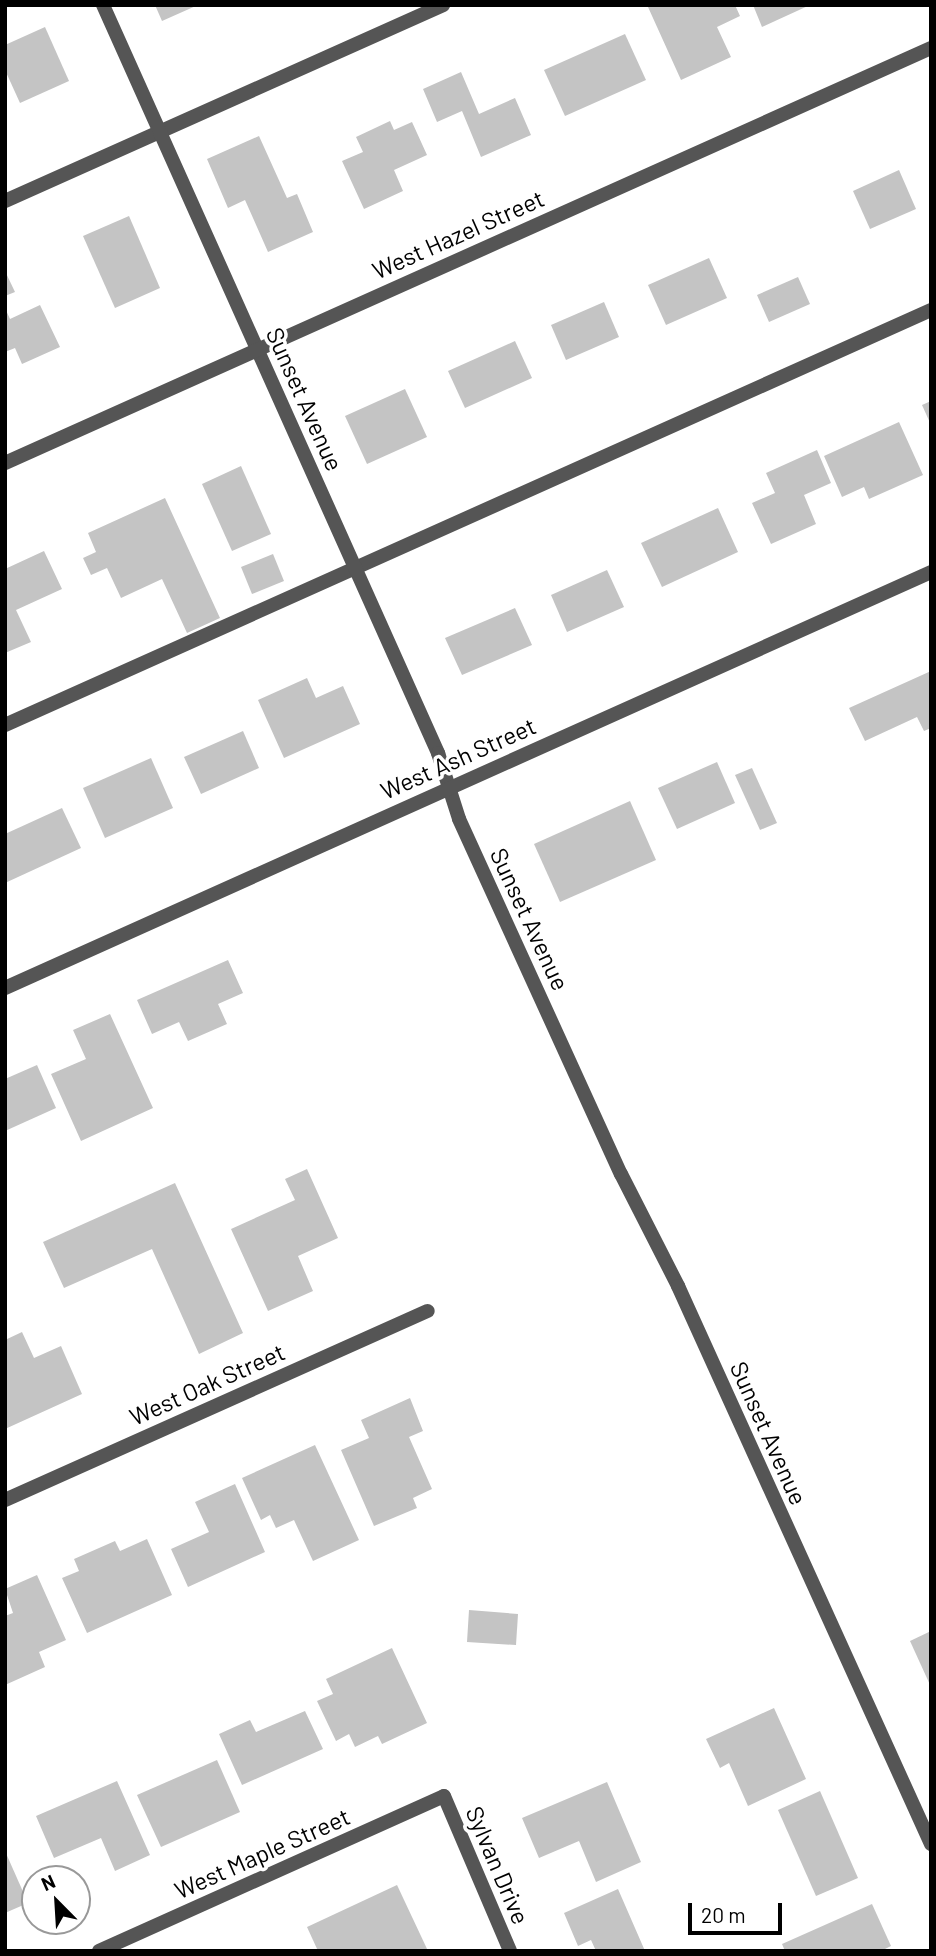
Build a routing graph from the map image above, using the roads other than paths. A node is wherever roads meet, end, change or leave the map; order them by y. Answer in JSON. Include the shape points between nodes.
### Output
{"nodes":[{"id":1,"x":103,"y":5,"type":"edge"},
{"id":2,"x":443,"y":5,"type":"edge"},
{"id":3,"x":931,"y":48,"type":"edge"},
{"id":4,"x":160,"y":131,"type":"junction"},
{"id":5,"x":5,"y":201,"type":"edge"},
{"id":6,"x":931,"y":310,"type":"edge"},
{"id":7,"x":258,"y":350,"type":"junction"},
{"id":8,"x":5,"y":463,"type":"edge"},
{"id":9,"x":354,"y":565,"type":"junction"},
{"id":10,"x":931,"y":572,"type":"edge"},
{"id":11,"x":5,"y":725,"type":"edge"},
{"id":12,"x":450,"y":786,"type":"junction"},
{"id":13,"x":5,"y":988,"type":"edge"},
{"id":14,"x":428,"y":1311,"type":"dead end"},
{"id":15,"x":5,"y":1500,"type":"edge"},
{"id":16,"x":444,"y":1796,"type":"joint"},
{"id":17,"x":931,"y":1844,"type":"edge"},
{"id":18,"x":99,"y":1951,"type":"edge"},
{"id":19,"x":510,"y":1951,"type":"edge"}],
"edges":[{"from":1,"to":4,"type":"street","name":"Sunset Avenue"},
{"from":2,"to":4,"type":"street"},
{"from":3,"to":7,"type":"street","name":"West Hazel Street"},
{"from":4,"to":5,"type":"street"},
{"from":4,"to":7,"type":"street","name":"Sunset Avenue"},
{"from":6,"to":9,"type":"street"},
{"from":7,"to":8,"type":"street","name":"West Hazel Street"},
{"from":7,"to":9,"type":"street","name":"Sunset Avenue"},
{"from":9,"to":11,"type":"street"},
{"from":9,"to":12,"type":"street","name":"Sunset Avenue"},
{"from":10,"to":12,"type":"street","name":"West Ash Street"},
{"from":12,"to":13,"type":"street","name":"West Ash Street"},
{"from":12,"to":17,"type":"street","name":"Sunset Avenue","via":[[459,819],[621,1174],[678,1286]]},
{"from":14,"to":15,"type":"street","name":"West Oak Street"},
{"from":16,"to":18,"type":"street","name":"West Maple Street"},
{"from":16,"to":19,"type":"street","name":"Sylvan Drive"}]}
